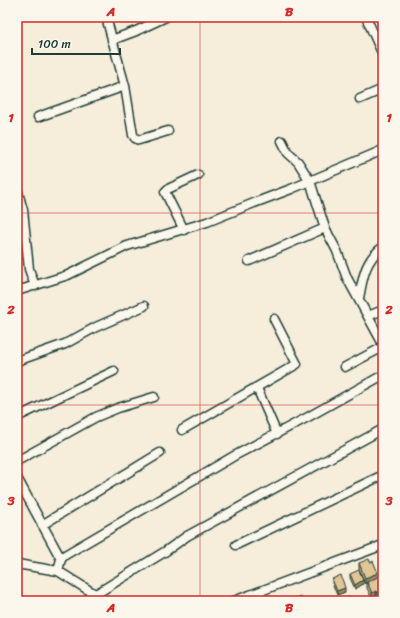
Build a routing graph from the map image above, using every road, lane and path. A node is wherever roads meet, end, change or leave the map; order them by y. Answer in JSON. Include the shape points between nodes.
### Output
{"nodes":[{"id":1,"x":106,"y":17,"type":"edge"},
{"id":2,"x":166,"y":17,"type":"edge"},
{"id":3,"x":366,"y":17,"type":"edge"},
{"id":4,"x":112,"y":40,"type":"junction"},
{"id":5,"x":383,"y":55,"type":"edge"},
{"id":6,"x":124,"y":86,"type":"junction"},
{"id":7,"x":383,"y":89,"type":"edge"},
{"id":8,"x":360,"y":99,"type":"dead end"},
{"id":9,"x":38,"y":117,"type":"dead end"},
{"id":10,"x":168,"y":131,"type":"dead end"},
{"id":11,"x":282,"y":141,"type":"dead end"},
{"id":12,"x":383,"y":150,"type":"edge"},
{"id":13,"x":198,"y":175,"type":"dead end"},
{"id":14,"x":310,"y":181,"type":"junction"},
{"id":15,"x":17,"y":189,"type":"edge"},
{"id":16,"x":325,"y":228,"type":"junction"},
{"id":17,"x":184,"y":230,"type":"junction"},
{"id":18,"x":383,"y":247,"type":"edge"},
{"id":19,"x":249,"y":262,"type":"dead end"},
{"id":20,"x":35,"y":286,"type":"junction"},
{"id":21,"x":17,"y":291,"type":"edge"},
{"id":22,"x":359,"y":298,"type":"junction"},
{"id":23,"x":144,"y":306,"type":"dead end"},
{"id":24,"x":383,"y":310,"type":"edge"},
{"id":25,"x":368,"y":316,"type":"junction"},
{"id":26,"x":274,"y":319,"type":"dead end"},
{"id":27,"x":383,"y":346,"type":"edge"},
{"id":28,"x":17,"y":361,"type":"edge"},
{"id":29,"x":345,"y":367,"type":"dead end"},
{"id":30,"x":114,"y":370,"type":"dead end"},
{"id":31,"x":383,"y":375,"type":"edge"},
{"id":32,"x":257,"y":388,"type":"junction"},
{"id":33,"x":154,"y":397,"type":"dead end"},
{"id":34,"x":17,"y":417,"type":"edge"},
{"id":35,"x":383,"y":429,"type":"edge"},
{"id":36,"x":182,"y":430,"type":"dead end"},
{"id":37,"x":277,"y":434,"type":"junction"},
{"id":38,"x":160,"y":452,"type":"dead end"},
{"id":39,"x":17,"y":461,"type":"edge"},
{"id":40,"x":383,"y":475,"type":"edge"},
{"id":41,"x":17,"y":478,"type":"edge"},
{"id":42,"x":42,"y":525,"type":"junction"},
{"id":43,"x":236,"y":545,"type":"dead end"},
{"id":44,"x":383,"y":545,"type":"edge"},
{"id":45,"x":61,"y":559,"type":"junction"},
{"id":46,"x":17,"y":564,"type":"edge"},
{"id":47,"x":58,"y":571,"type":"junction"},
{"id":48,"x":101,"y":599,"type":"edge"},
{"id":49,"x":234,"y":601,"type":"edge"}],
"edges":[{"from":1,"to":4,"type":"street"},
{"from":2,"to":4,"type":"street"},
{"from":3,"to":5,"type":"street"},
{"from":4,"to":6,"type":"street"},
{"from":6,"to":9,"type":"street"},
{"from":6,"to":10,"type":"street","via":[[135,138],[139,140]]},
{"from":7,"to":8,"type":"street"},
{"from":11,"to":14,"type":"street"},
{"from":12,"to":14,"type":"street"},
{"from":13,"to":17,"type":"street","via":[[165,192]]},
{"from":14,"to":16,"type":"street"},
{"from":14,"to":17,"type":"street"},
{"from":15,"to":20,"type":"street","via":[[23,210],[29,269]]},
{"from":16,"to":19,"type":"street"},
{"from":16,"to":22,"type":"street","via":[[347,278]]},
{"from":17,"to":20,"type":"street","via":[[127,246],[68,275]]},
{"from":18,"to":22,"type":"street","via":[[373,254],[365,268]]},
{"from":20,"to":21,"type":"street"},
{"from":22,"to":25,"type":"street"},
{"from":23,"to":28,"type":"street","via":[[65,344]]},
{"from":24,"to":25,"type":"street"},
{"from":25,"to":27,"type":"street"},
{"from":26,"to":32,"type":"street","via":[[297,364]]},
{"from":27,"to":29,"type":"street"},
{"from":30,"to":34,"type":"street"},
{"from":31,"to":37,"type":"street"},
{"from":32,"to":36,"type":"street"},
{"from":32,"to":37,"type":"street"},
{"from":33,"to":39,"type":"street","via":[[96,417]]},
{"from":35,"to":48,"type":"street","via":[[187,536]]},
{"from":37,"to":45,"type":"street","via":[[234,456]]},
{"from":38,"to":42,"type":"street"},
{"from":40,"to":43,"type":"street"},
{"from":41,"to":42,"type":"street"},
{"from":42,"to":45,"type":"street"},
{"from":44,"to":49,"type":"street"},
{"from":45,"to":47,"type":"street"},
{"from":46,"to":47,"type":"street"},
{"from":47,"to":48,"type":"street"}]}
